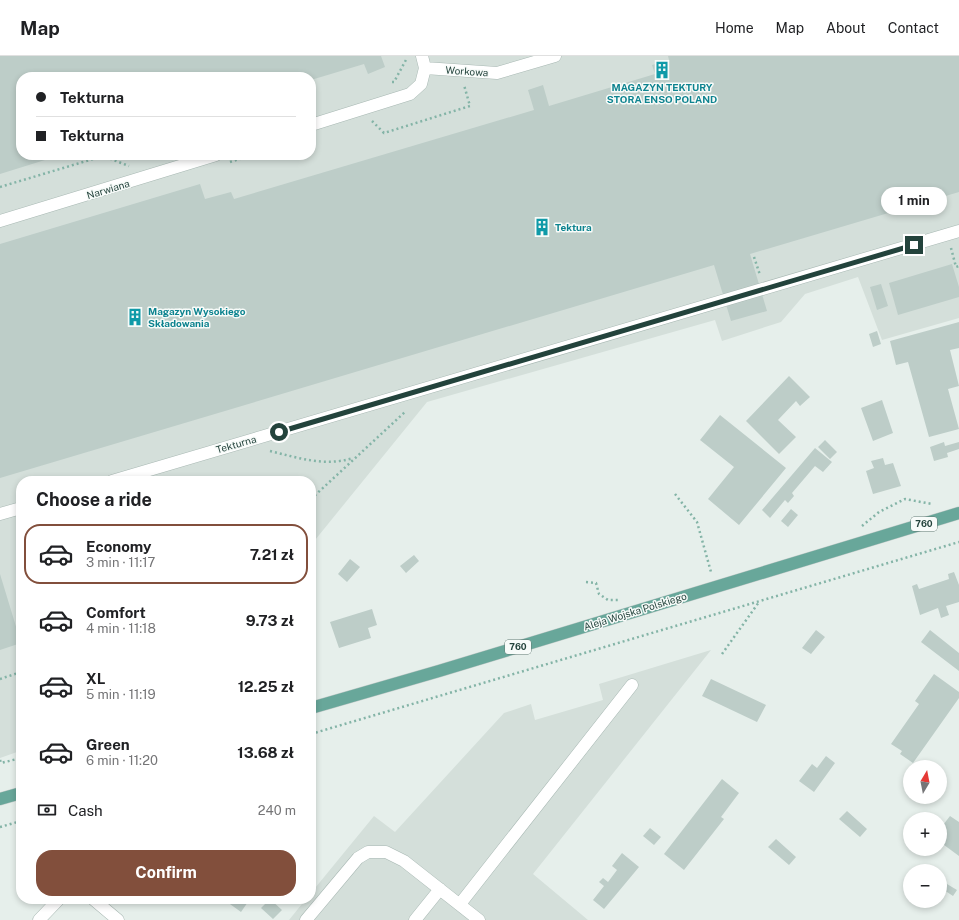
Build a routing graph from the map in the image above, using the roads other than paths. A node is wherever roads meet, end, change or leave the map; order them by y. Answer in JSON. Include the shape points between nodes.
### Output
{"nodes":[{"id":1,"x":422,"y":56,"type":"edge"},
{"id":2,"x":555,"y":56,"type":"edge"},
{"id":3,"x":425,"y":68,"type":"junction"},
{"id":4,"x":316,"y":123,"type":"edge"},
{"id":5,"x":200,"y":160,"type":"edge"},
{"id":6,"x":0,"y":222,"type":"edge"},
{"id":7,"x":959,"y":232,"type":"edge"},
{"id":8,"x":129,"y":476,"type":"edge"},
{"id":9,"x":16,"y":509,"type":"edge"},
{"id":10,"x":959,"y":513,"type":"edge"},
{"id":11,"x":0,"y":514,"type":"edge"},
{"id":12,"x":632,"y":685,"type":"dead end"},
{"id":13,"x":316,"y":707,"type":"edge"},
{"id":14,"x":16,"y":794,"type":"edge"},
{"id":15,"x":0,"y":799,"type":"edge"},
{"id":16,"x":440,"y":889,"type":"junction"},
{"id":17,"x":54,"y":904,"type":"edge"},
{"id":18,"x":99,"y":904,"type":"edge"},
{"id":19,"x":460,"y":904,"type":"junction"},
{"id":20,"x":39,"y":920,"type":"edge"},
{"id":21,"x":118,"y":920,"type":"edge"},
{"id":22,"x":306,"y":920,"type":"edge"},
{"id":23,"x":415,"y":920,"type":"edge"},
{"id":24,"x":479,"y":920,"type":"edge"}],
"edges":[{"from":1,"to":3,"type":"street"},
{"from":2,"to":3,"type":"street","name":"Workowa","via":[[497,73]]},
{"from":3,"to":4,"type":"street","via":[[421,84],[410,94]]},
{"from":5,"to":6,"type":"street","name":"Narwiana"},
{"from":7,"to":8,"type":"street","name":"Tekturna"},
{"from":9,"to":11,"type":"street"},
{"from":10,"to":13,"type":"main road","name":"Aleja Wojska Polskiego","number":"760"},
{"from":12,"to":19,"type":"street"},
{"from":14,"to":15,"type":"main road"},
{"from":16,"to":19,"type":"street"},
{"from":16,"to":22,"type":"street","via":[[404,861],[386,852],[368,852],[358,858]]},
{"from":16,"to":23,"type":"street"},
{"from":17,"to":20,"type":"street"},
{"from":18,"to":21,"type":"street"},
{"from":19,"to":24,"type":"street"}]}
